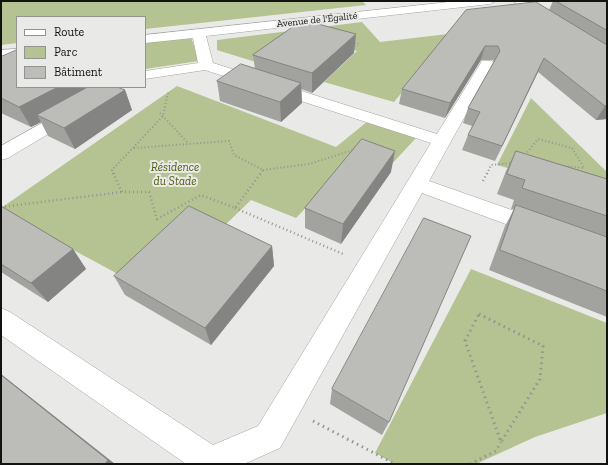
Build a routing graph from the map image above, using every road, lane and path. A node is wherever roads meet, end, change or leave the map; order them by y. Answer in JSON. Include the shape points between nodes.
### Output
{"nodes":[{"id":1,"x":490,"y":1,"type":"edge"},
{"id":2,"x":519,"y":1,"type":"edge"},
{"id":3,"x":556,"y":24,"type":"edge"},
{"id":4,"x":198,"y":33,"type":"junction"},
{"id":5,"x":146,"y":39,"type":"edge"},
{"id":6,"x":16,"y":53,"type":"edge"},
{"id":7,"x":1,"y":54,"type":"edge"},
{"id":8,"x":487,"y":64,"type":"dead end"},
{"id":9,"x":206,"y":66,"type":"junction"},
{"id":10,"x":146,"y":75,"type":"edge"},
{"id":11,"x":114,"y":88,"type":"edge"},
{"id":12,"x":168,"y":93,"type":"dead end"},
{"id":13,"x":160,"y":113,"type":"dead end"},
{"id":14,"x":162,"y":116,"type":"junction"},
{"id":15,"x":379,"y":121,"type":"junction"},
{"id":16,"x":442,"y":141,"type":"junction"},
{"id":17,"x":188,"y":144,"type":"junction"},
{"id":18,"x":134,"y":148,"type":"junction"},
{"id":19,"x":1,"y":154,"type":"edge"},
{"id":20,"x":524,"y":156,"type":"edge"},
{"id":21,"x":520,"y":162,"type":"edge"},
{"id":22,"x":560,"y":166,"type":"edge"},
{"id":23,"x":263,"y":170,"type":"junction"},
{"id":24,"x":417,"y":184,"type":"junction"},
{"id":25,"x":122,"y":192,"type":"junction"},
{"id":26,"x":471,"y":203,"type":"junction"},
{"id":27,"x":1,"y":207,"type":"edge"},
{"id":28,"x":235,"y":208,"type":"junction"},
{"id":29,"x":559,"y":235,"type":"edge"},
{"id":30,"x":369,"y":265,"type":"junction"},
{"id":31,"x":1,"y":320,"type":"edge"},
{"id":32,"x":286,"y":407,"type":"junction"},
{"id":33,"x":502,"y":442,"type":"junction"},
{"id":34,"x":395,"y":464,"type":"edge"},
{"id":35,"x":470,"y":464,"type":"edge"}],
"edges":[{"from":1,"to":4,"type":"street","name":"Avenue de l'Égalité"},
{"from":2,"to":3,"type":"street"},
{"from":4,"to":5,"type":"street","name":"Avenue de l'Égalité"},
{"from":4,"to":9,"type":"street"},
{"from":6,"to":7,"type":"street"},
{"from":8,"to":16,"type":"street"},
{"from":9,"to":10,"type":"street"},
{"from":9,"to":15,"type":"street"},
{"from":11,"to":19,"type":"street"},
{"from":12,"to":14,"type":"path"},
{"from":13,"to":14,"type":"path"},
{"from":14,"to":17,"type":"path"},
{"from":14,"to":18,"type":"path"},
{"from":15,"to":16,"type":"street"},
{"from":15,"to":23,"type":"path","via":[[363,147],[309,164]]},
{"from":16,"to":24,"type":"street"},
{"from":17,"to":18,"type":"path"},
{"from":17,"to":23,"type":"path","via":[[229,141],[234,155]]},
{"from":18,"to":25,"type":"path","via":[[112,170]]},
{"from":20,"to":22,"type":"path","via":[[538,139],[572,148],[584,168]]},
{"from":21,"to":26,"type":"path","via":[[491,165]]},
{"from":23,"to":28,"type":"path"},
{"from":24,"to":26,"type":"street"},
{"from":24,"to":30,"type":"street"},
{"from":25,"to":27,"type":"path"},
{"from":25,"to":28,"type":"path","via":[[149,192],[156,219],[201,195]]},
{"from":26,"to":29,"type":"street"},
{"from":28,"to":30,"type":"path"},
{"from":30,"to":32,"type":"street"},
{"from":31,"to":32,"type":"street","via":[[211,462],[269,436]]},
{"from":32,"to":34,"type":"path"},
{"from":33,"to":33,"type":"path","via":[[540,379],[543,346],[479,314],[465,341]]},
{"from":33,"to":35,"type":"path","via":[[496,451]]}]}
